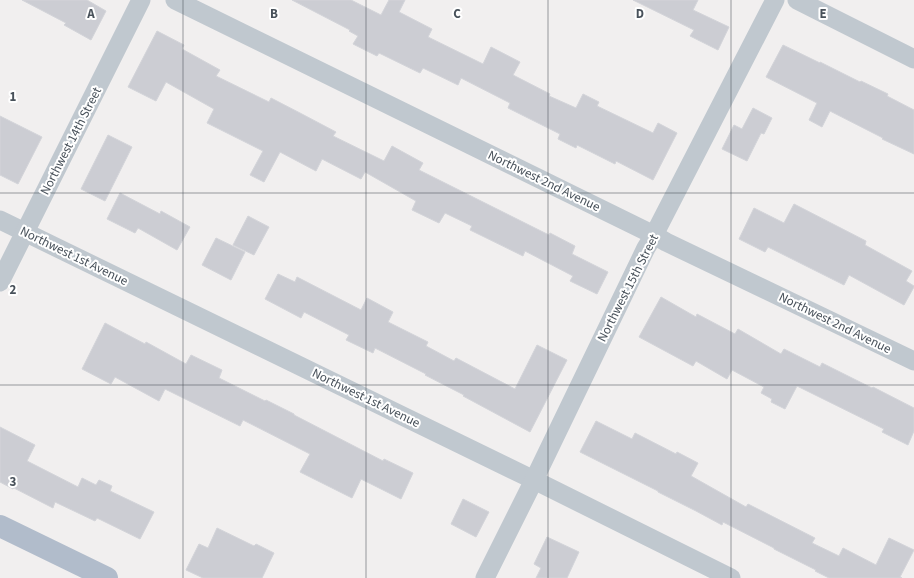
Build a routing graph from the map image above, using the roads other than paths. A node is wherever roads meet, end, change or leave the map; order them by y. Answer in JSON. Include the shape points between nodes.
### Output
{"nodes":[{"id":1,"x":141,"y":0,"type":"edge"},
{"id":2,"x":175,"y":0,"type":"edge"},
{"id":3,"x":775,"y":0,"type":"edge"},
{"id":4,"x":797,"y":0,"type":"edge"},
{"id":5,"x":914,"y":59,"type":"edge"},
{"id":6,"x":0,"y":220,"type":"edge"},
{"id":7,"x":24,"y":232,"type":"junction"},
{"id":8,"x":654,"y":235,"type":"junction"},
{"id":9,"x":0,"y":282,"type":"edge"},
{"id":10,"x":914,"y":361,"type":"edge"},
{"id":11,"x":534,"y":480,"type":"junction"},
{"id":12,"x":0,"y":526,"type":"edge"},
{"id":13,"x":107,"y":578,"type":"edge"},
{"id":14,"x":485,"y":578,"type":"edge"},
{"id":15,"x":731,"y":578,"type":"edge"}],
"edges":[{"from":1,"to":7,"type":"street","name":"Northwest 14th Street"},
{"from":2,"to":8,"type":"street","name":"Northwest 2nd Avenue"},
{"from":3,"to":8,"type":"street","name":"Northwest 15th Street"},
{"from":4,"to":5,"type":"street"},
{"from":6,"to":7,"type":"street","name":"Northwest 1st Avenue"},
{"from":7,"to":9,"type":"street","name":"Northwest 14th Street"},
{"from":7,"to":11,"type":"street","name":"Northwest 1st Avenue"},
{"from":8,"to":10,"type":"street","name":"Northwest 2nd Avenue"},
{"from":8,"to":11,"type":"street","name":"Northwest 15th Street"},
{"from":11,"to":14,"type":"street","name":"Northwest 15th Street"},
{"from":11,"to":15,"type":"street","name":"Northwest 1st Avenue"},
{"from":12,"to":13,"type":"main road"}]}
